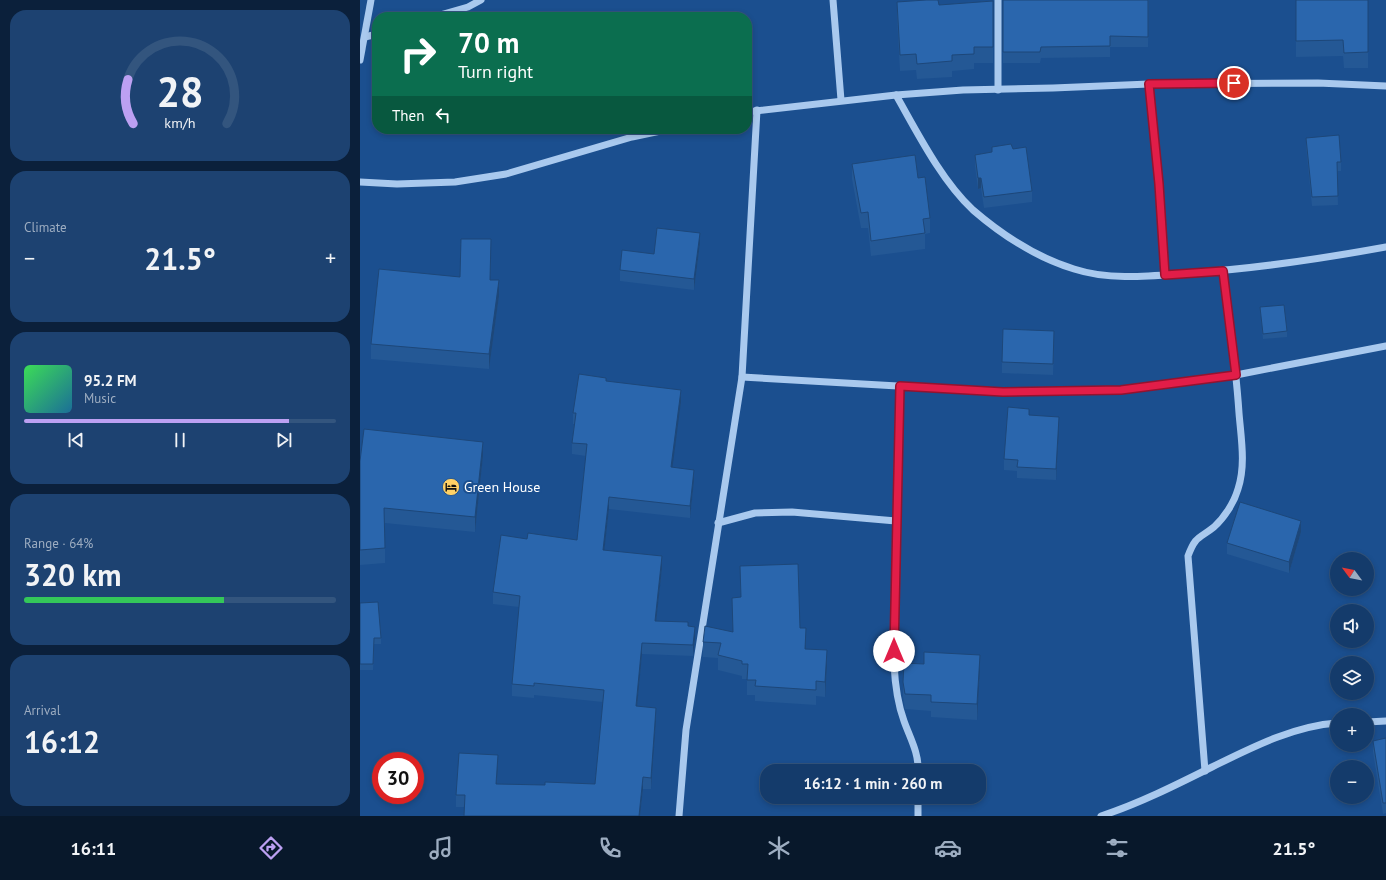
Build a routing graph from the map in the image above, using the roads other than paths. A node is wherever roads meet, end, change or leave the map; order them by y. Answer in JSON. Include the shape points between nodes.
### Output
{"nodes":[{"id":1,"x":371,"y":0,"type":"edge"},
{"id":2,"x":482,"y":0,"type":"edge"},
{"id":3,"x":833,"y":0,"type":"edge"},
{"id":4,"x":998,"y":0,"type":"edge"},
{"id":5,"x":449,"y":12,"type":"edge"},
{"id":6,"x":372,"y":35,"type":"edge"},
{"id":7,"x":365,"y":37,"type":"junction"},
{"id":8,"x":360,"y":60,"type":"edge"},
{"id":9,"x":1149,"y":84,"type":"junction"},
{"id":10,"x":1386,"y":86,"type":"edge"},
{"id":11,"x":998,"y":90,"type":"junction"},
{"id":12,"x":896,"y":94,"type":"junction"},
{"id":13,"x":841,"y":100,"type":"junction"},
{"id":14,"x":757,"y":110,"type":"junction"},
{"id":15,"x":752,"y":111,"type":"edge"},
{"id":16,"x":646,"y":134,"type":"edge"},
{"id":17,"x":360,"y":182,"type":"edge"},
{"id":18,"x":1386,"y":247,"type":"edge"},
{"id":19,"x":1223,"y":271,"type":"junction"},
{"id":20,"x":1165,"y":275,"type":"junction"},
{"id":21,"x":1386,"y":346,"type":"edge"},
{"id":22,"x":1236,"y":375,"type":"junction"},
{"id":23,"x":742,"y":378,"type":"junction"},
{"id":24,"x":900,"y":386,"type":"junction"},
{"id":25,"x":896,"y":521,"type":"junction"},
{"id":26,"x":718,"y":523,"type":"junction"},
{"id":27,"x":1386,"y":721,"type":"edge"},
{"id":28,"x":1374,"y":722,"type":"edge"},
{"id":29,"x":1330,"y":723,"type":"edge"},
{"id":30,"x":919,"y":764,"type":"edge"},
{"id":31,"x":1205,"y":770,"type":"junction"},
{"id":32,"x":918,"y":804,"type":"edge"},
{"id":33,"x":679,"y":816,"type":"edge"},
{"id":34,"x":918,"y":816,"type":"edge"},
{"id":35,"x":1102,"y":816,"type":"edge"}],
"edges":[{"from":1,"to":7,"type":"street"},
{"from":2,"to":5,"type":"street"},
{"from":3,"to":13,"type":"street"},
{"from":4,"to":11,"type":"street"},
{"from":6,"to":7,"type":"street"},
{"from":7,"to":8,"type":"street"},
{"from":9,"to":10,"type":"street","via":[[1318,83]]},
{"from":9,"to":11,"type":"street"},
{"from":9,"to":20,"type":"street"},
{"from":11,"to":12,"type":"street"},
{"from":12,"to":13,"type":"street"},
{"from":12,"to":20,"type":"street","via":[[919,136],[952,186],[973,210],[1006,234],[1038,255],[1075,269],[1118,278]]},
{"from":13,"to":14,"type":"street"},
{"from":14,"to":15,"type":"street"},
{"from":14,"to":23,"type":"street"},
{"from":16,"to":17,"type":"street","via":[[506,174],[455,182]]},
{"from":18,"to":19,"type":"street","via":[[1310,261]]},
{"from":19,"to":20,"type":"street"},
{"from":19,"to":22,"type":"street"},
{"from":21,"to":22,"type":"street"},
{"from":22,"to":24,"type":"street","via":[[1121,390],[1003,392]]},
{"from":22,"to":31,"type":"street","via":[[1243,457],[1238,489],[1223,518],[1213,528],[1200,535],[1188,556]]},
{"from":23,"to":24,"type":"street"},
{"from":23,"to":26,"type":"street"},
{"from":24,"to":25,"type":"street"},
{"from":25,"to":26,"type":"street","via":[[792,512],[755,513]]},
{"from":25,"to":30,"type":"street","via":[[893,610],[895,693]]},
{"from":26,"to":33,"type":"street","via":[[686,730]]},
{"from":27,"to":28,"type":"street"},
{"from":29,"to":31,"type":"street","via":[[1261,743]]},
{"from":31,"to":35,"type":"street"},
{"from":32,"to":34,"type":"street"}]}
